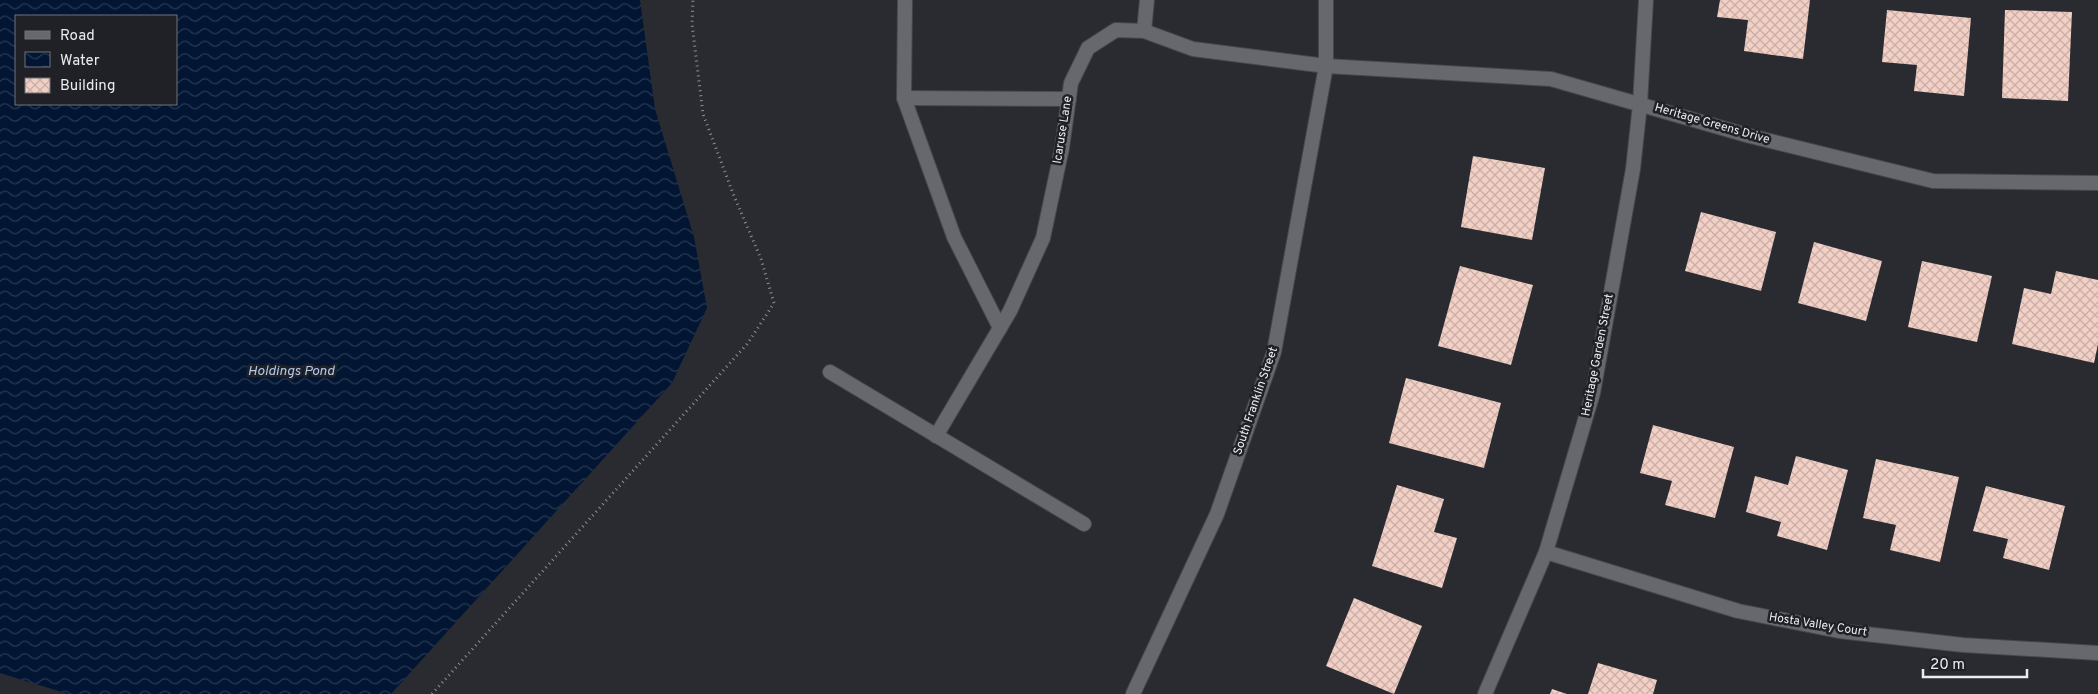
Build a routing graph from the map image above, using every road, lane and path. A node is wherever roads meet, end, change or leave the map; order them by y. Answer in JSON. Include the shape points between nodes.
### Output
{"nodes":[{"id":1,"x":693,"y":0,"type":"edge"},
{"id":2,"x":905,"y":0,"type":"edge"},
{"id":3,"x":1147,"y":0,"type":"edge"},
{"id":4,"x":1326,"y":0,"type":"edge"},
{"id":5,"x":1646,"y":0,"type":"edge"},
{"id":6,"x":1144,"y":31,"type":"junction"},
{"id":7,"x":1326,"y":66,"type":"junction"},
{"id":8,"x":904,"y":98,"type":"junction"},
{"id":9,"x":1069,"y":99,"type":"junction"},
{"id":10,"x":1640,"y":104,"type":"junction"},
{"id":11,"x":2098,"y":183,"type":"edge"},
{"id":12,"x":1000,"y":328,"type":"junction"},
{"id":13,"x":830,"y":372,"type":"dead end"},
{"id":14,"x":936,"y":436,"type":"junction"},
{"id":15,"x":1084,"y":524,"type":"dead end"},
{"id":16,"x":1546,"y":552,"type":"junction"},
{"id":17,"x":2098,"y":653,"type":"edge"},
{"id":18,"x":432,"y":694,"type":"edge"},
{"id":19,"x":1133,"y":694,"type":"edge"},
{"id":20,"x":1485,"y":694,"type":"edge"}],
"edges":[{"from":1,"to":18,"type":"path","via":[[692,24],[703,114],[761,259],[774,303],[748,343]]},
{"from":2,"to":8,"type":"street"},
{"from":3,"to":6,"type":"street"},
{"from":4,"to":7,"type":"street","name":"South Franklin Street"},
{"from":5,"to":10,"type":"street","name":"Heritage Garden Street"},
{"from":6,"to":7,"type":"street","name":"Icaruse Lane","via":[[1194,49]]},
{"from":6,"to":9,"type":"street","name":"Icaruse Lane","via":[[1116,30],[1088,48],[1070,83]]},
{"from":7,"to":10,"type":"street","name":"Heritage Greens Drive","via":[[1551,79]]},
{"from":7,"to":19,"type":"street","name":"South Franklin Street","via":[[1274,352],[1217,514]]},
{"from":8,"to":9,"type":"street"},
{"from":8,"to":12,"type":"street","via":[[954,237]]},
{"from":9,"to":12,"type":"street","name":"Icaruse Lane","via":[[1043,238]]},
{"from":10,"to":11,"type":"street","name":"Heritage Greens Drive","via":[[1750,136],[1933,181]]},
{"from":10,"to":16,"type":"street","name":"Heritage Garden Street","via":[[1633,169],[1593,393]]},
{"from":12,"to":14,"type":"street","name":"Icaruse Lane"},
{"from":13,"to":14,"type":"street"},
{"from":14,"to":15,"type":"street"},
{"from":16,"to":17,"type":"street","name":"Hosta Valley Court","via":[[1738,611],[1839,630],[1963,645]]},
{"from":16,"to":20,"type":"street","name":"Heritage Garden Street"}]}
